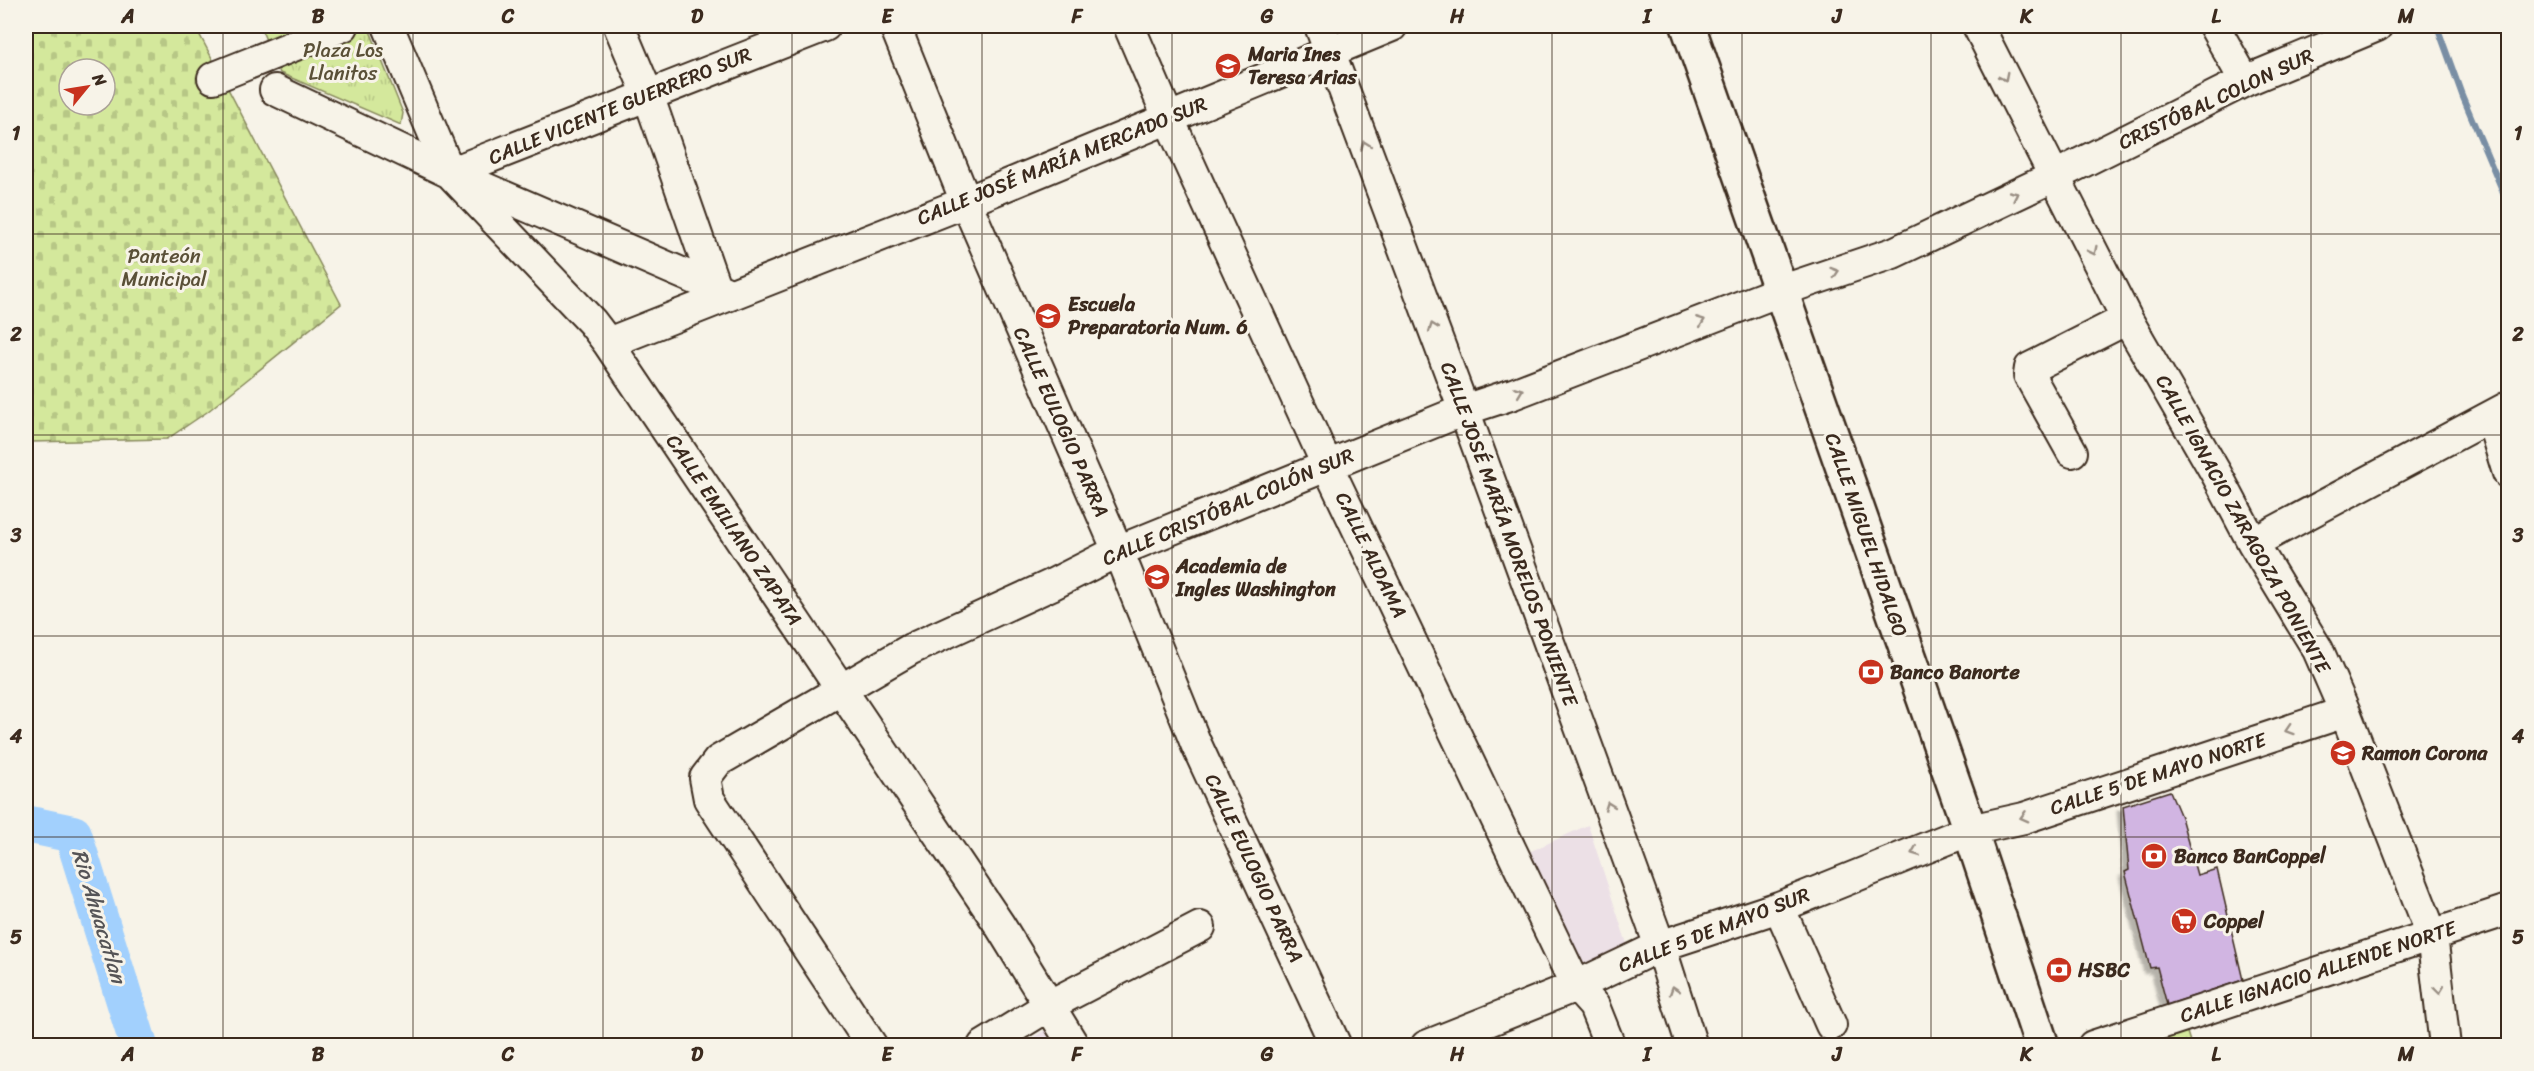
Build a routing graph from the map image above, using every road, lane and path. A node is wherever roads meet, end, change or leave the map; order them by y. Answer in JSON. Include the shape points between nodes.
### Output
{"nodes":[{"id":1,"x":343,"y":26,"type":"edge"},
{"id":2,"x":388,"y":26,"type":"edge"},
{"id":3,"x":619,"y":26,"type":"edge"},
{"id":4,"x":825,"y":26,"type":"edge"},
{"id":5,"x":895,"y":26,"type":"edge"},
{"id":6,"x":1130,"y":26,"type":"edge"},
{"id":7,"x":1392,"y":26,"type":"edge"},
{"id":8,"x":1688,"y":26,"type":"edge"},
{"id":9,"x":1978,"y":26,"type":"edge"},
{"id":10,"x":2214,"y":26,"type":"edge"},
{"id":11,"x":2378,"y":26,"type":"edge"},
{"id":12,"x":1325,"y":38,"type":"edge"},
{"id":13,"x":213,"y":78,"type":"dead end"},
{"id":14,"x":2245,"y":81,"type":"junction"},
{"id":15,"x":274,"y":90,"type":"dead end"},
{"id":16,"x":648,"y":95,"type":"junction"},
{"id":17,"x":1168,"y":117,"type":"junction"},
{"id":18,"x":450,"y":173,"type":"junction"},
{"id":19,"x":2055,"y":176,"type":"junction"},
{"id":20,"x":966,"y":202,"type":"junction"},
{"id":21,"x":722,"y":291,"type":"junction"},
{"id":22,"x":1780,"y":291,"type":"junction"},
{"id":23,"x":2127,"y":319,"type":"junction"},
{"id":24,"x":608,"y":343,"type":"junction"},
{"id":25,"x":1464,"y":410,"type":"junction"},
{"id":26,"x":2500,"y":412,"type":"edge"},
{"id":27,"x":2072,"y":452,"type":"dead end"},
{"id":28,"x":1328,"y":465,"type":"junction"},
{"id":29,"x":2508,"y":473,"type":"edge"},
{"id":30,"x":2253,"y":543,"type":"junction"},
{"id":31,"x":1118,"y":551,"type":"junction"},
{"id":32,"x":841,"y":689,"type":"junction"},
{"id":33,"x":2345,"y":712,"type":"junction"},
{"id":34,"x":1970,"y":830,"type":"junction"},
{"id":35,"x":1779,"y":907,"type":"junction"},
{"id":36,"x":2508,"y":910,"type":"edge"},
{"id":37,"x":1200,"y":927,"type":"dead end"},
{"id":38,"x":2432,"y":935,"type":"junction"},
{"id":39,"x":1660,"y":946,"type":"junction"},
{"id":40,"x":1576,"y":986,"type":"junction"},
{"id":41,"x":1050,"y":1005,"type":"junction"},
{"id":42,"x":1831,"y":1025,"type":"dead end"},
{"id":43,"x":872,"y":1046,"type":"edge"},
{"id":44,"x":983,"y":1046,"type":"edge"},
{"id":45,"x":1074,"y":1046,"type":"edge"},
{"id":46,"x":1336,"y":1046,"type":"edge"},
{"id":47,"x":1426,"y":1046,"type":"edge"},
{"id":48,"x":1610,"y":1046,"type":"edge"},
{"id":49,"x":1692,"y":1046,"type":"edge"},
{"id":50,"x":2043,"y":1046,"type":"edge"},
{"id":51,"x":2094,"y":1046,"type":"edge"},
{"id":52,"x":2445,"y":1046,"type":"edge"}],
"edges":[{"from":1,"to":13,"type":"street"},
{"from":2,"to":18,"type":"street","name":"CALLE EMILIANO ZAPATA"},
{"from":3,"to":16,"type":"street"},
{"from":4,"to":16,"type":"street","name":"CALLE VICENTE GUERRERO SUR"},
{"from":5,"to":20,"type":"street","name":"CALLE EULOGIO PARRA"},
{"from":6,"to":17,"type":"street","name":"CALLE ALDAMA"},
{"from":7,"to":12,"type":"street","name":"CALLE JOSÉ MARÍA MERCADO SUR"},
{"from":8,"to":22,"type":"main road","name":"CALLE MIGUEL HIDALGO"},
{"from":9,"to":19,"type":"street","name":"CALLE IGNACIO ZARAGOZA PONIENTE","one_way":true},
{"from":10,"to":14,"type":"street"},
{"from":11,"to":14,"type":"street","name":"CRISTÓBAL COLON SUR"},
{"from":12,"to":17,"type":"street","name":"CALLE JOSÉ MARÍA MERCADO SUR"},
{"from":25,"to":12,"type":"street","name":"CALLE JOSÉ MARÍA MORELOS PONIENTE","one_way":true},
{"from":14,"to":19,"type":"street","name":"CRISTÓBAL COLON SUR"},
{"from":15,"to":18,"type":"street"},
{"from":16,"to":18,"type":"street","name":"CALLE VICENTE GUERRERO SUR"},
{"from":16,"to":21,"type":"street"},
{"from":17,"to":20,"type":"street","name":"CALLE JOSÉ MARÍA MERCADO SUR"},
{"from":17,"to":28,"type":"street","name":"CALLE ALDAMA"},
{"from":18,"to":21,"type":"street"},
{"from":18,"to":24,"type":"street","name":"CALLE EMILIANO ZAPATA"},
{"from":22,"to":19,"type":"street","name":"CRISTÓBAL COLON SUR","one_way":true,"via":[[1893,253]]},
{"from":19,"to":23,"type":"street","name":"CALLE IGNACIO ZARAGOZA PONIENTE","one_way":true},
{"from":20,"to":21,"type":"street","name":"CALLE JOSÉ MARÍA MERCADO SUR"},
{"from":20,"to":31,"type":"street","name":"CALLE EULOGIO PARRA"},
{"from":21,"to":24,"type":"street","name":"CALLE JOSÉ MARÍA MERCADO SUR"},
{"from":25,"to":22,"type":"street","name":"CALLE CRISTÓBAL COLÓN SUR","one_way":true},
{"from":22,"to":34,"type":"main road","name":"CALLE MIGUEL HIDALGO"},
{"from":23,"to":27,"type":"street","via":[[2030,368],[2029,375]]},
{"from":23,"to":30,"type":"street","name":"CALLE IGNACIO ZARAGOZA PONIENTE"},
{"from":24,"to":32,"type":"street","name":"CALLE EMILIANO ZAPATA"},
{"from":25,"to":28,"type":"street","name":"CALLE CRISTÓBAL COLÓN SUR"},
{"from":39,"to":25,"type":"street","name":"CALLE JOSÉ MARÍA MORELOS PONIENTE","one_way":true},
{"from":26,"to":29,"type":"street"},
{"from":26,"to":30,"type":"street"},
{"from":28,"to":31,"type":"street","name":"CALLE CRISTÓBAL COLÓN SUR"},
{"from":28,"to":40,"type":"street","name":"CALLE ALDAMA"},
{"from":30,"to":33,"type":"street","name":"CALLE IGNACIO ZARAGOZA PONIENTE","via":[[2318,650]]},
{"from":31,"to":32,"type":"street","name":"CALLE CRISTÓBAL COLÓN SUR","via":[[911,649]]},
{"from":31,"to":46,"type":"street","name":"CALLE EULOGIO PARRA","via":[[1196,744]]},
{"from":32,"to":41,"type":"street","name":"CALLE EMILIANO ZAPATA"},
{"from":32,"to":43,"type":"street","name":"CALLE CRISTÓBAL COLÓN SUR","via":[[718,761],[705,778],[709,799]]},
{"from":33,"to":34,"type":"street","name":"CALLE 5 DE MAYO NORTE","one_way":true,"via":[[2024,818]]},
{"from":33,"to":38,"type":"street","name":"CALLE IGNACIO ZARAGOZA PONIENTE"},
{"from":34,"to":35,"type":"street","name":"CALLE 5 DE MAYO SUR","one_way":true},
{"from":34,"to":50,"type":"main road","name":"CALLE MIGUEL HIDALGO"},
{"from":35,"to":39,"type":"street","name":"CALLE 5 DE MAYO SUR"},
{"from":35,"to":42,"type":"street"},
{"from":36,"to":38,"type":"street","name":"CALLE IGNACIO ALLENDE NORTE"},
{"from":37,"to":41,"type":"street"},
{"from":38,"to":51,"type":"street","name":"CALLE IGNACIO ALLENDE NORTE"},
{"from":38,"to":52,"type":"street","name":"CALLE IGNACIO ZARAGOZA PONIENTE","one_way":true},
{"from":39,"to":40,"type":"street","name":"CALLE 5 DE MAYO SUR"},
{"from":49,"to":39,"type":"street","name":"CALLE JOSÉ MARÍA MORELOS PONIENTE","one_way":true},
{"from":40,"to":47,"type":"street","name":"CALLE 5 DE MAYO SUR"},
{"from":40,"to":48,"type":"street","name":"CALLE ALDAMA","via":[[1594,1006]]},
{"from":41,"to":44,"type":"street"},
{"from":41,"to":45,"type":"street","name":"CALLE EMILIANO ZAPATA"}]}
